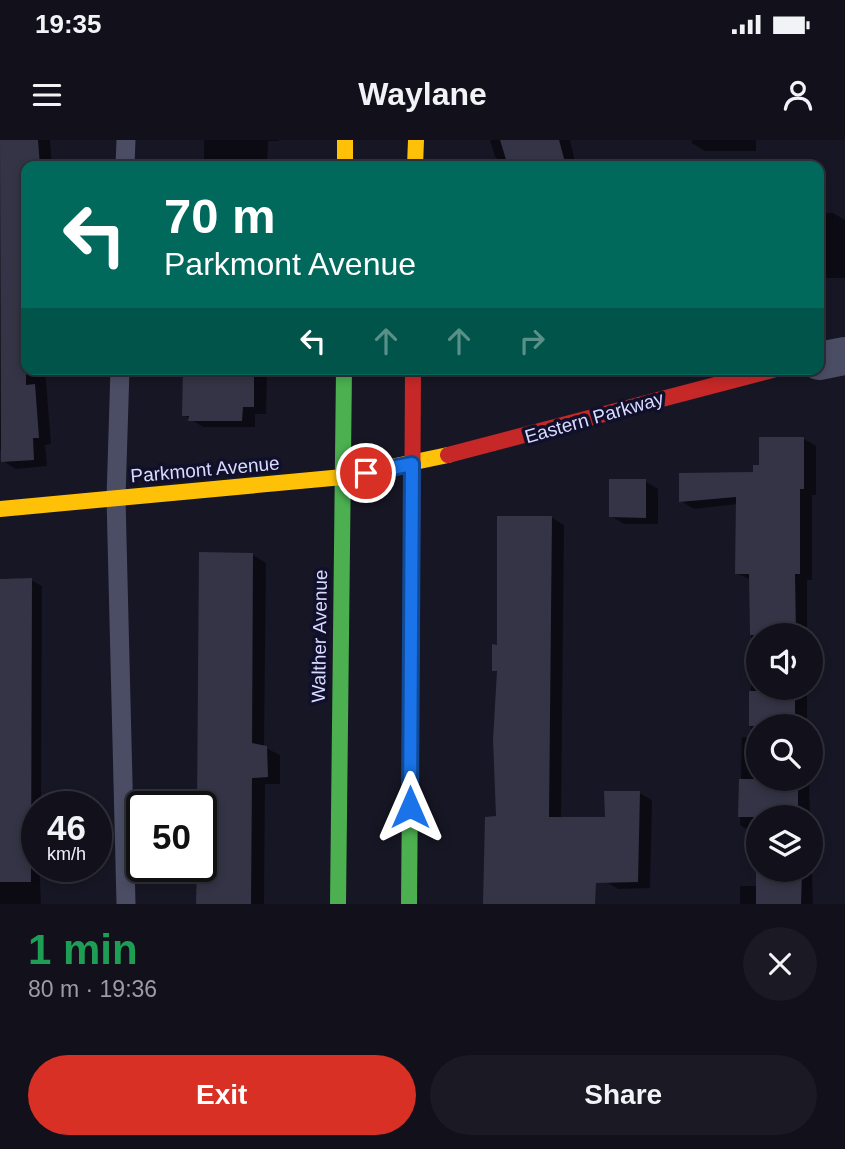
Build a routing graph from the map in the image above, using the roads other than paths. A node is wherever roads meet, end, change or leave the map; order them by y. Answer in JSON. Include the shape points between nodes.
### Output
{"nodes":[{"id":1,"x":126,"y":140,"type":"edge"},
{"id":2,"x":345,"y":140,"type":"edge"},
{"id":3,"x":416,"y":140,"type":"edge"},
{"id":4,"x":125,"y":161,"type":"edge"},
{"id":5,"x":345,"y":161,"type":"edge"},
{"id":6,"x":415,"y":161,"type":"edge"},
{"id":7,"x":845,"y":356,"type":"edge"},
{"id":8,"x":824,"y":359,"type":"edge"},
{"id":9,"x":120,"y":375,"type":"edge"},
{"id":10,"x":344,"y":375,"type":"edge"},
{"id":11,"x":413,"y":375,"type":"edge"},
{"id":12,"x":753,"y":375,"type":"edge"},
{"id":13,"x":412,"y":464,"type":"junction"},
{"id":14,"x":343,"y":477,"type":"junction"},
{"id":15,"x":116,"y":498,"type":"junction"},
{"id":16,"x":0,"y":509,"type":"edge"},
{"id":17,"x":126,"y":904,"type":"edge"},
{"id":18,"x":338,"y":904,"type":"edge"},
{"id":19,"x":409,"y":904,"type":"edge"}],
"edges":[{"from":1,"to":4,"type":"lane"},
{"from":2,"to":5,"type":"main road"},
{"from":3,"to":6,"type":"main road"},
{"from":7,"to":8,"type":"street"},
{"from":9,"to":15,"type":"lane"},
{"from":10,"to":14,"type":"main road","name":"Walther Avenue"},
{"from":11,"to":13,"type":"main road"},
{"from":12,"to":13,"type":"main road","name":"Eastern Parkway"},
{"from":13,"to":14,"type":"main road","name":"Parkmont Avenue"},
{"from":13,"to":19,"type":"main road"},
{"from":14,"to":15,"type":"main road","name":"Parkmont Avenue"},
{"from":14,"to":18,"type":"main road","name":"Walther Avenue"},
{"from":15,"to":16,"type":"main road","name":"Parkmont Avenue"},
{"from":15,"to":17,"type":"lane"}]}
